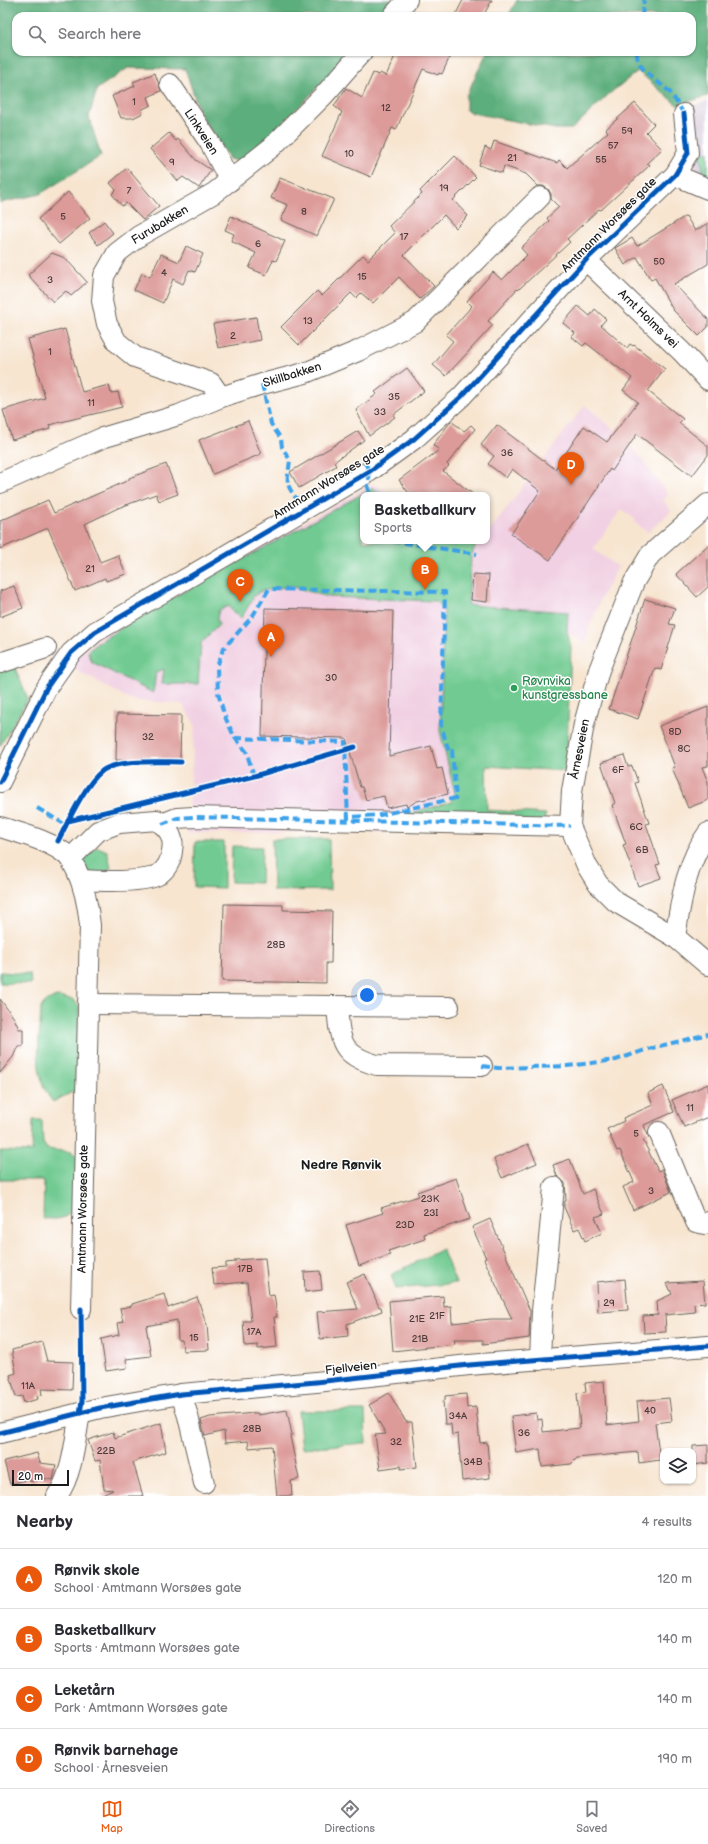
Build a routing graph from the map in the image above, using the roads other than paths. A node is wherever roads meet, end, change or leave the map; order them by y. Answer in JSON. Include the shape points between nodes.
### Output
{"nodes":[{"id":1,"x":407,"y":0,"type":"edge"},
{"id":2,"x":396,"y":12,"type":"edge"},
{"id":3,"x":358,"y":56,"type":"edge"},
{"id":4,"x":170,"y":84,"type":"dead end"},
{"id":5,"x":684,"y":114,"type":"dead end"},
{"id":6,"x":675,"y":175,"type":"junction"},
{"id":7,"x":230,"y":181,"type":"junction"},
{"id":8,"x":708,"y":189,"type":"edge"},
{"id":9,"x":540,"y":197,"type":"dead end"},
{"id":10,"x":586,"y":260,"type":"junction"},
{"id":11,"x":708,"y":380,"type":"edge"},
{"id":12,"x":221,"y":397,"type":"junction"},
{"id":13,"x":0,"y":482,"type":"edge"},
{"id":14,"x":708,"y":504,"type":"edge"},
{"id":15,"x":46,"y":648,"type":"dead end"},
{"id":16,"x":0,"y":662,"type":"edge"},
{"id":17,"x":0,"y":782,"type":"edge"},
{"id":18,"x":162,"y":824,"type":"junction"},
{"id":19,"x":570,"y":826,"type":"junction"},
{"id":20,"x":0,"y":827,"type":"edge"},
{"id":21,"x":708,"y":833,"type":"edge"},
{"id":22,"x":70,"y":858,"type":"junction"},
{"id":23,"x":81,"y":880,"type":"junction"},
{"id":24,"x":675,"y":937,"type":"junction"},
{"id":25,"x":708,"y":964,"type":"edge"},
{"id":26,"x":88,"y":1004,"type":"junction"},
{"id":27,"x":337,"y":1007,"type":"junction"},
{"id":28,"x":449,"y":1007,"type":"dead end"},
{"id":29,"x":482,"y":1066,"type":"dead end"},
{"id":30,"x":659,"y":1132,"type":"dead end"},
{"id":31,"x":554,"y":1187,"type":"dead end"},
{"id":32,"x":708,"y":1222,"type":"edge"},
{"id":33,"x":81,"y":1309,"type":"dead end"},
{"id":34,"x":708,"y":1346,"type":"edge"},
{"id":35,"x":540,"y":1360,"type":"junction"},
{"id":36,"x":181,"y":1394,"type":"junction"},
{"id":37,"x":80,"y":1413,"type":"junction"},
{"id":38,"x":0,"y":1433,"type":"edge"},
{"id":39,"x":204,"y":1483,"type":"dead end"},
{"id":40,"x":57,"y":1496,"type":"edge"}],
"edges":[{"from":1,"to":2,"type":"street"},
{"from":3,"to":7,"type":"street","name":"Furubakken","via":[[272,147]]},
{"from":4,"to":7,"type":"street","name":"Linkveien","via":[[210,143]]},
{"from":5,"to":6,"type":"street","name":"Amtmann Worsøes gate","via":[[688,153]]},
{"from":6,"to":8,"type":"street","name":"Amtmann Worsøes gate"},
{"from":6,"to":10,"type":"street","name":"Amtmann Worsøes gate"},
{"from":7,"to":12,"type":"street","name":"Furubakken","via":[[139,236],[117,253],[104,276],[102,301],[107,324],[117,342],[135,357],[210,383]]},
{"from":9,"to":12,"type":"street","name":"Skillbakken","via":[[414,322],[358,351],[304,373]]},
{"from":10,"to":11,"type":"street","name":"Arnt Holms vei"},
{"from":10,"to":17,"type":"street","name":"Amtmann Worsøes gate","via":[[460,397],[414,439],[370,471],[95,632],[77,646],[47,687]]},
{"from":12,"to":13,"type":"street","name":"Skillbakken","via":[[179,415],[102,438]]},
{"from":14,"to":19,"type":"street","name":"Årnesveien","via":[[650,555],[634,582],[599,670],[584,724],[572,790]]},
{"from":15,"to":16,"type":"street"},
{"from":18,"to":19,"type":"street","via":[[177,818],[193,817]]},
{"from":18,"to":22,"type":"street","via":[[157,820],[119,823],[98,831]]},
{"from":18,"to":23,"type":"street","via":[[172,839],[172,851],[168,865],[158,875],[111,882]]},
{"from":19,"to":24,"type":"street","name":"Årnesveien","via":[[587,866],[598,884],[616,902]]},
{"from":20,"to":22,"type":"street","via":[[29,836]]},
{"from":21,"to":24,"type":"street","via":[[687,876]]},
{"from":22,"to":23,"type":"street","name":"Amtmann Worsøes gate"},
{"from":23,"to":26,"type":"street","name":"Amtmann Worsøes gate","via":[[88,901],[90,925]]},
{"from":24,"to":25,"type":"street","name":"Årnesveien"},
{"from":26,"to":27,"type":"street"},
{"from":26,"to":33,"type":"street","name":"Amtmann Worsøes gate"},
{"from":27,"to":28,"type":"street"},
{"from":27,"to":29,"type":"street","via":[[345,1049],[353,1057],[364,1062],[377,1065]]},
{"from":30,"to":32,"type":"street","via":[[696,1222]]},
{"from":31,"to":35,"type":"street"},
{"from":34,"to":35,"type":"street","name":"Fjellveien"},
{"from":35,"to":36,"type":"street","name":"Fjellveien"},
{"from":36,"to":37,"type":"street","name":"Fjellveien"},
{"from":36,"to":39,"type":"street"},
{"from":37,"to":38,"type":"street","name":"Fjellveien"},
{"from":37,"to":40,"type":"street","via":[[70,1464]]}]}
